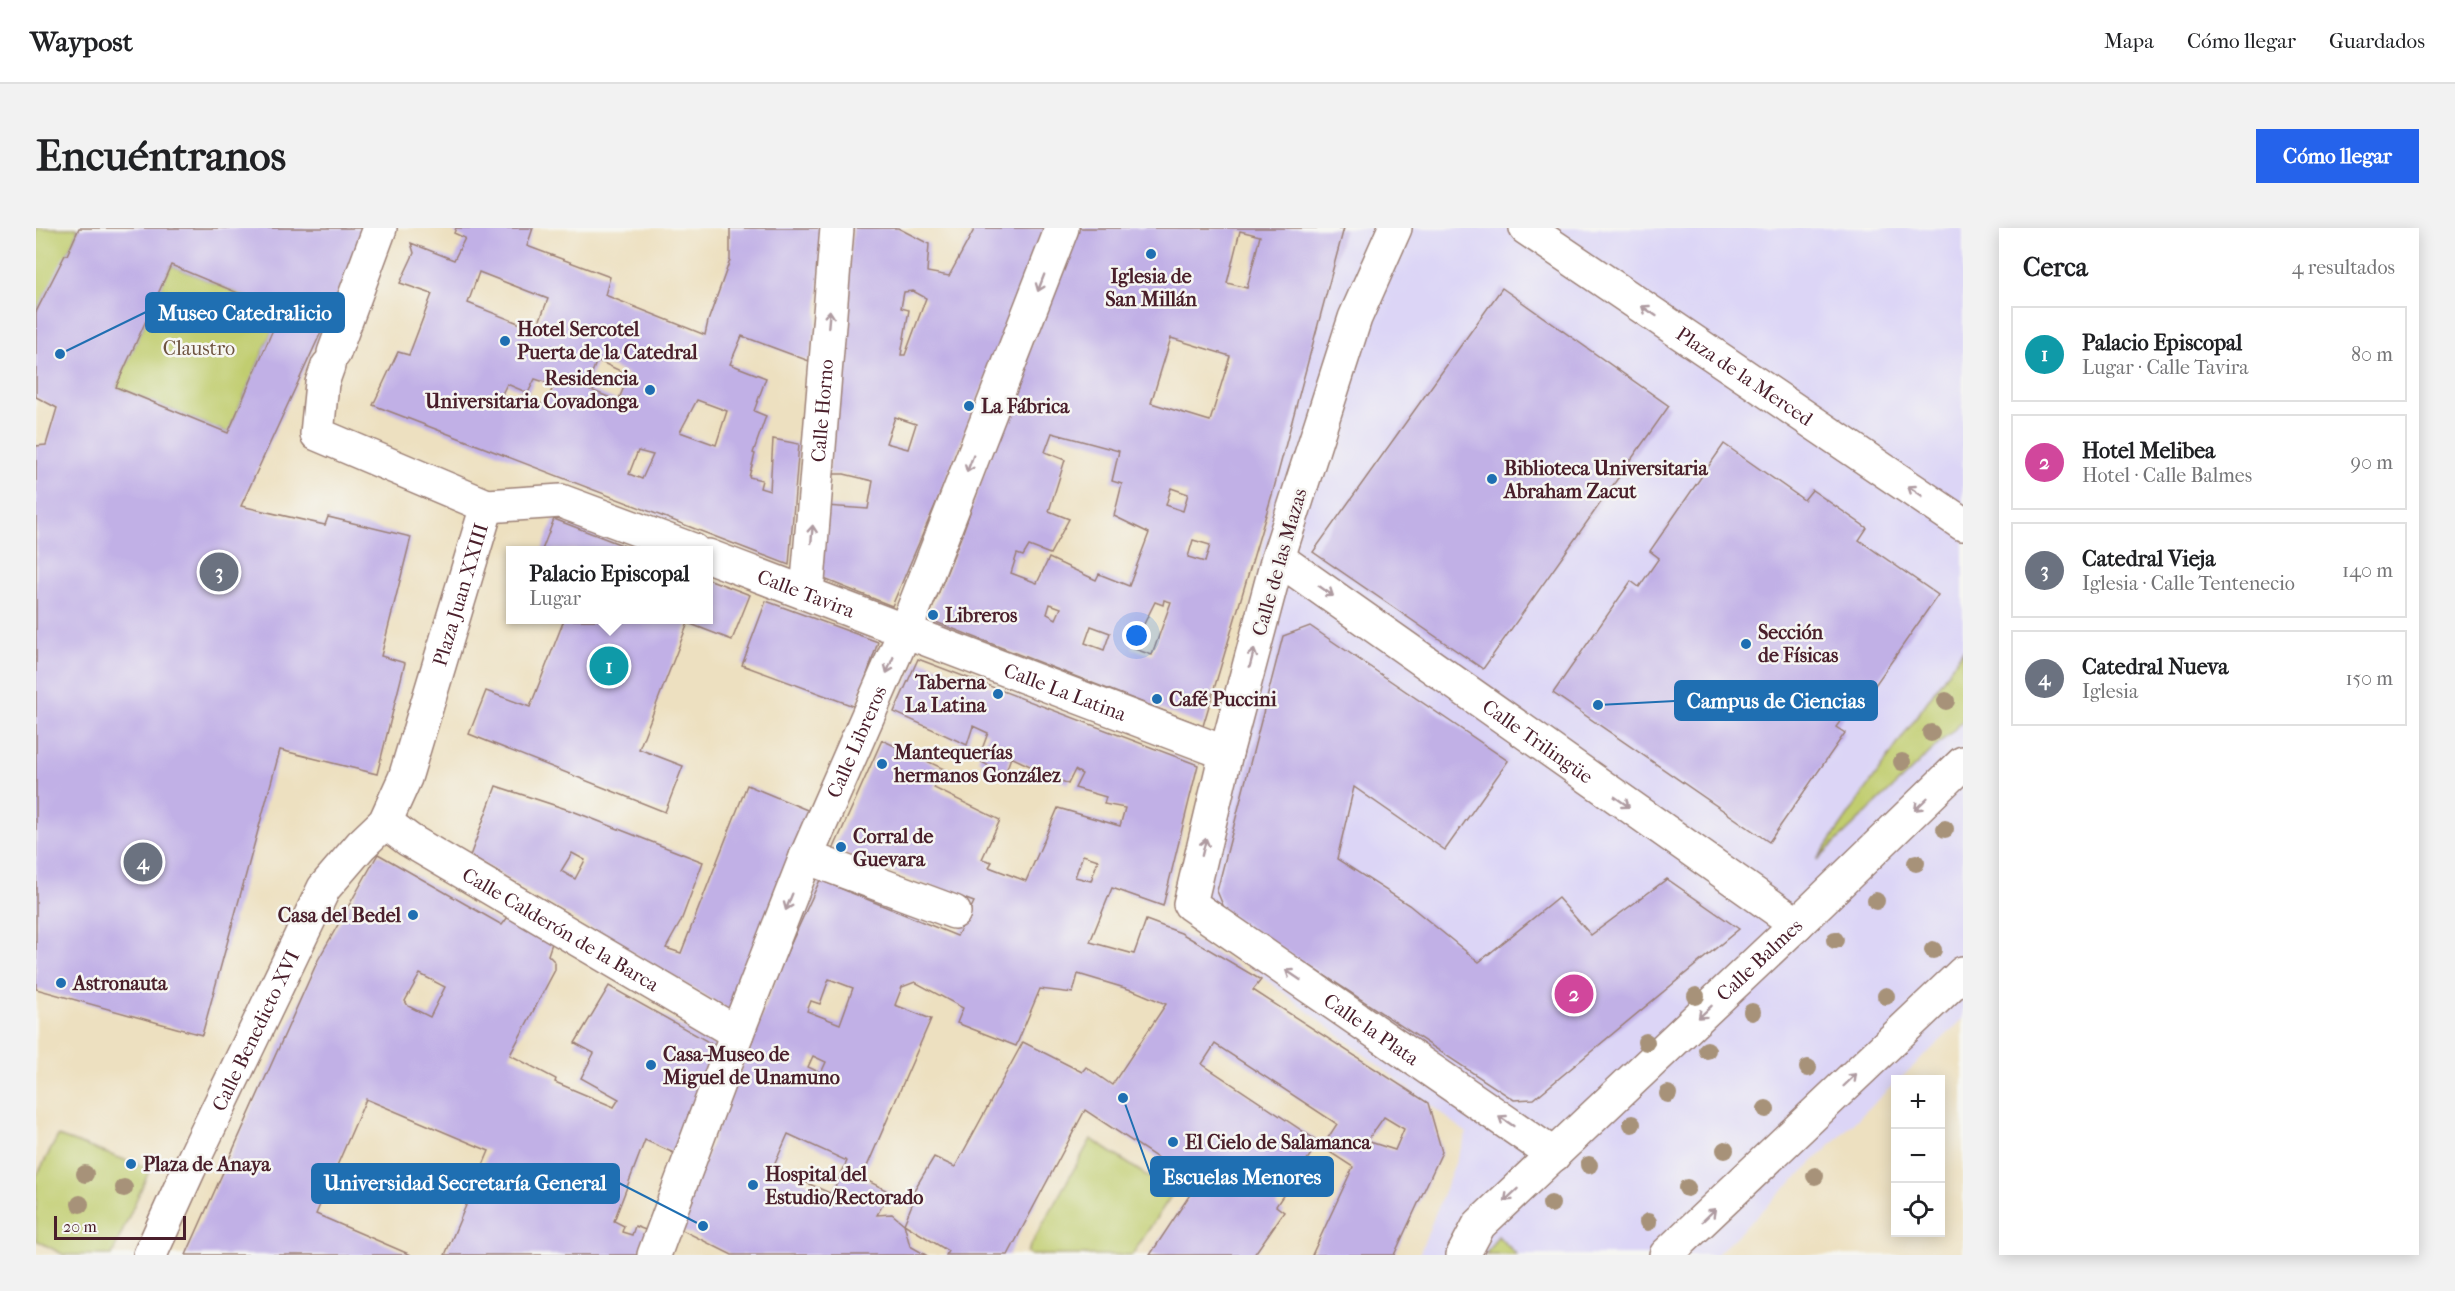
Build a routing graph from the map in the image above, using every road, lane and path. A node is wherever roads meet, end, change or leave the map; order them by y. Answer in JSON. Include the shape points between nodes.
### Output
{"nodes":[{"id":1,"x":380,"y":228,"type":"edge"},
{"id":2,"x":837,"y":228,"type":"edge"},
{"id":3,"x":1062,"y":228,"type":"edge"},
{"id":4,"x":1395,"y":228,"type":"edge"},
{"id":5,"x":1526,"y":228,"type":"edge"},
{"id":6,"x":487,"y":506,"type":"junction"},
{"id":7,"x":1963,"y":524,"type":"edge"},
{"id":8,"x":682,"y":546,"type":"edge"},
{"id":9,"x":713,"y":558,"type":"edge"},
{"id":10,"x":1278,"y":558,"type":"junction"},
{"id":11,"x":807,"y":593,"type":"junction"},
{"id":12,"x":905,"y":631,"type":"junction"},
{"id":13,"x":1226,"y":753,"type":"junction"},
{"id":14,"x":1963,"y":763,"type":"edge"},
{"id":15,"x":385,"y":822,"type":"junction"},
{"id":16,"x":806,"y":857,"type":"junction"},
{"id":17,"x":1190,"y":904,"type":"joint"},
{"id":18,"x":954,"y":912,"type":"dead end"},
{"id":19,"x":1797,"y":924,"type":"junction"},
{"id":20,"x":1963,"y":973,"type":"edge"},
{"id":21,"x":737,"y":1033,"type":"junction"},
{"id":22,"x":1554,"y":1155,"type":"junction"},
{"id":23,"x":150,"y":1255,"type":"edge"},
{"id":24,"x":654,"y":1255,"type":"edge"},
{"id":25,"x":1463,"y":1255,"type":"edge"},
{"id":26,"x":1666,"y":1255,"type":"edge"}],
"edges":[{"from":1,"to":6,"type":"street","name":"Plaza Juan XXIII","via":[[322,383],[317,434]]},
{"from":11,"to":2,"type":"street","name":"Calle Horno","one_way":true},
{"from":3,"to":12,"type":"street","name":"Calle Libreros","one_way":true},
{"from":4,"to":10,"type":"street","name":"Calle de las Mazas","via":[[1355,318]]},
{"from":7,"to":5,"type":"street","name":"Plaza de la Merced","one_way":true},
{"from":6,"to":8,"type":"street","via":[[561,501]]},
{"from":6,"to":15,"type":"street","name":"Plaza Juan XXIII","via":[[405,778]]},
{"from":9,"to":11,"type":"street","name":"Calle Tavira"},
{"from":13,"to":10,"type":"street","name":"Calle de las Mazas","one_way":true},
{"from":10,"to":19,"type":"street","name":"Calle Trilingüe","one_way":true},
{"from":11,"to":12,"type":"street","name":"Calle Tavira"},
{"from":12,"to":13,"type":"street","name":"Calle La Latina"},
{"from":12,"to":16,"type":"street","name":"Calle Libreros","one_way":true},
{"from":17,"to":13,"type":"street","name":"Calle de las Mazas","one_way":true},
{"from":14,"to":19,"type":"street","name":"Calle Balmes","one_way":true},
{"from":15,"to":21,"type":"street","name":"Calle Calderón de la Barca","via":[[409,840]]},
{"from":15,"to":23,"type":"street","name":"Calle Benedicto XVI","via":[[324,888]]},
{"from":16,"to":18,"type":"street"},
{"from":16,"to":21,"type":"street","name":"Calle Libreros","one_way":true},
{"from":22,"to":17,"type":"street","name":"Calle la Plata","one_way":true},
{"from":19,"to":22,"type":"street","name":"Calle Balmes","one_way":true},
{"from":26,"to":20,"type":"street","one_way":true},
{"from":21,"to":24,"type":"street","name":"Calle Libreros"},
{"from":22,"to":25,"type":"street","name":"Calle Balmes","one_way":true,"via":[[1479,1225]]}]}
